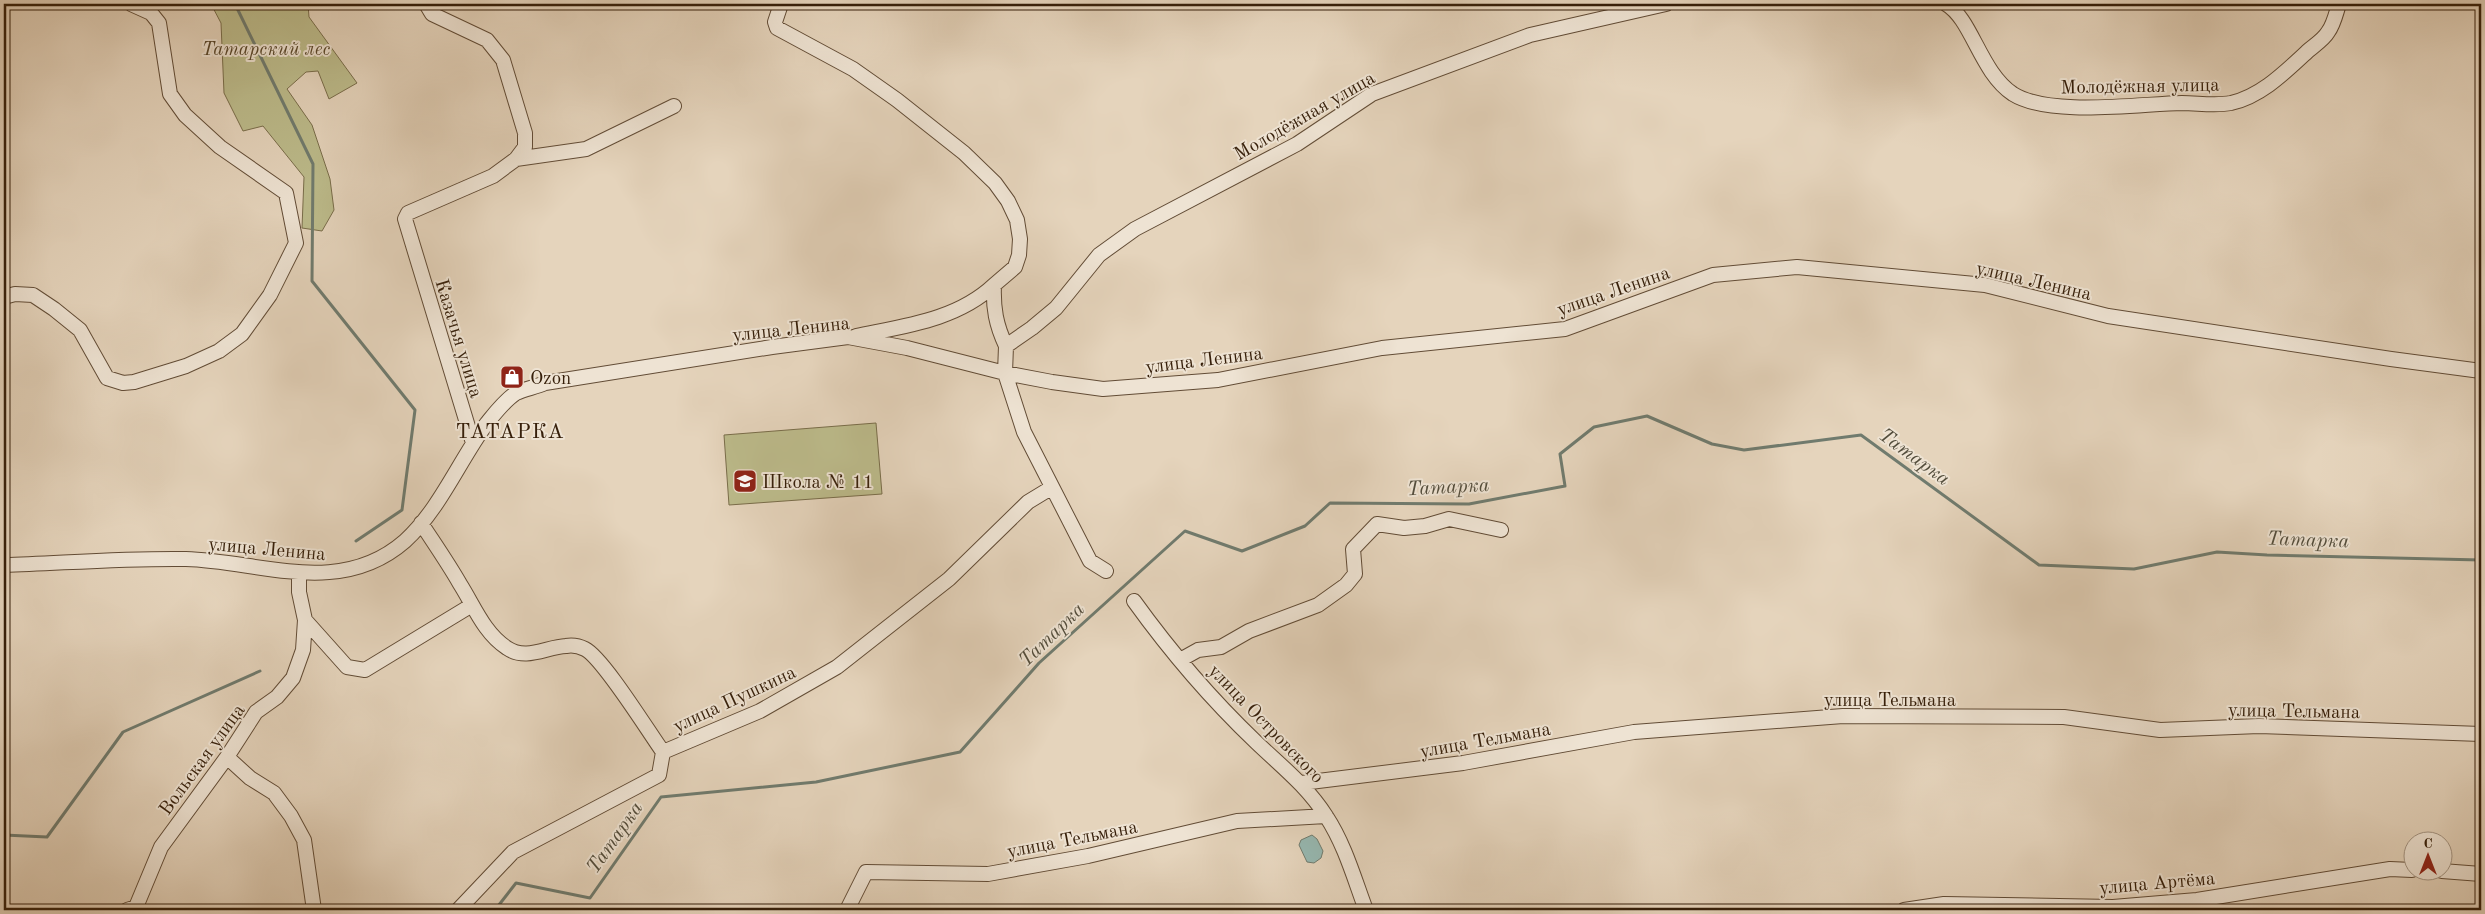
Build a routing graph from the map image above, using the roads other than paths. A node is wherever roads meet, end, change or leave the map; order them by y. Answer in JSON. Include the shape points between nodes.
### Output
{"nodes":[{"id":1,"x":131,"y":4,"type":"edge"},
{"id":2,"x":426,"y":4,"type":"edge"},
{"id":3,"x":780,"y":4,"type":"edge"},
{"id":4,"x":1666,"y":4,"type":"edge"},
{"id":5,"x":1946,"y":4,"type":"edge"},
{"id":6,"x":2339,"y":4,"type":"edge"},
{"id":7,"x":674,"y":106,"type":"dead end"},
{"id":8,"x":516,"y":159,"type":"junction"},
{"id":9,"x":994,"y":285,"type":"junction"},
{"id":10,"x":4,"y":297,"type":"edge"},
{"id":11,"x":848,"y":337,"type":"junction"},
{"id":12,"x":1006,"y":346,"type":"junction"},
{"id":13,"x":2481,"y":371,"type":"edge"},
{"id":14,"x":1004,"y":373,"type":"junction"},
{"id":15,"x":473,"y":442,"type":"junction"},
{"id":16,"x":1051,"y":488,"type":"junction"},
{"id":17,"x":421,"y":523,"type":"junction"},
{"id":18,"x":1501,"y":530,"type":"dead end"},
{"id":19,"x":4,"y":565,"type":"edge"},
{"id":20,"x":1106,"y":571,"type":"dead end"},
{"id":21,"x":299,"y":573,"type":"junction"},
{"id":22,"x":1134,"y":601,"type":"dead end"},
{"id":23,"x":472,"y":605,"type":"junction"},
{"id":24,"x":305,"y":620,"type":"junction"},
{"id":25,"x":1180,"y":660,"type":"junction"},
{"id":26,"x":2481,"y":734,"type":"edge"},
{"id":27,"x":663,"y":752,"type":"junction"},
{"id":28,"x":227,"y":757,"type":"junction"},
{"id":29,"x":1302,"y":783,"type":"junction"},
{"id":30,"x":1326,"y":816,"type":"junction"},
{"id":31,"x":2402,"y":870,"type":"edge"},
{"id":32,"x":2452,"y":872,"type":"edge"},
{"id":33,"x":2481,"y":874,"type":"edge"},
{"id":34,"x":127,"y":910,"type":"edge"},
{"id":35,"x":314,"y":910,"type":"edge"},
{"id":36,"x":458,"y":910,"type":"edge"},
{"id":37,"x":847,"y":910,"type":"edge"},
{"id":38,"x":1366,"y":910,"type":"edge"},
{"id":39,"x":1904,"y":910,"type":"edge"}],
"edges":[{"from":1,"to":10,"type":"street","via":[[151,13],[158,22],[170,94],[185,115],[220,147],[286,193],[296,243],[270,295],[242,334],[220,351],[186,366],[134,382],[123,384],[107,378],[80,330],[33,294]]},
{"from":2,"to":8,"type":"street","via":[[432,14],[487,40],[503,60],[525,134],[525,147]]},
{"from":3,"to":9,"type":"street","via":[[775,22],[777,28],[853,69],[897,100],[964,153],[995,183],[1008,201],[1020,239],[1015,267]]},
{"from":4,"to":12,"type":"street","name":"Молодёжная улица","via":[[1530,34],[1372,94],[1297,144],[1135,229],[1099,255],[1056,308]]},
{"from":5,"to":6,"type":"street","name":"Молодёжная улица","via":[[1958,14],[1998,82],[2014,94],[2039,104],[2080,107],[2231,103],[2250,96],[2268,85],[2328,32]]},
{"from":7,"to":8,"type":"street","via":[[586,149]]},
{"from":8,"to":15,"type":"street","name":"Казачья улица","via":[[493,176],[408,213],[405,219]]},
{"from":9,"to":11,"type":"street","via":[[981,297],[952,312],[923,322]]},
{"from":9,"to":12,"type":"street","via":[[994,314]]},
{"from":11,"to":14,"type":"street","name":"улица Ленина","via":[[907,348]]},
{"from":11,"to":15,"type":"street","name":"улица Ленина","via":[[545,383],[516,394],[497,410]]},
{"from":12,"to":14,"type":"street"},
{"from":13,"to":14,"type":"street","name":"улица Ленина","via":[[2108,316],[1985,285],[1797,267],[1712,275],[1565,329],[1382,348],[1218,380],[1103,389]]},
{"from":14,"to":16,"type":"street","via":[[1024,432]]},
{"from":15,"to":17,"type":"street","name":"улица Ленина"},
{"from":16,"to":20,"type":"street","via":[[1069,516],[1090,561]]},
{"from":16,"to":27,"type":"street","name":"улица Пушкина","via":[[1028,502],[949,579],[837,667],[760,711]]},
{"from":17,"to":21,"type":"street","name":"улица Ленина","via":[[404,541],[350,570]]},
{"from":17,"to":23,"type":"street"},
{"from":18,"to":25,"type":"street","via":[[1449,520],[1404,528],[1378,524],[1353,549],[1354,574],[1346,585],[1318,605],[1249,631],[1221,647],[1198,650]]},
{"from":19,"to":21,"type":"street","name":"улица Ленина","via":[[186,559]]},
{"from":21,"to":24,"type":"street","name":"Вольская улица"},
{"from":22,"to":25,"type":"street","name":"улица Островского"},
{"from":23,"to":24,"type":"street","via":[[365,670],[347,667]]},
{"from":23,"to":27,"type":"street","via":[[496,640],[509,649],[520,653],[565,646],[585,649],[595,657]]},
{"from":24,"to":28,"type":"street","name":"Вольская улица","via":[[303,650],[293,678],[277,697],[256,712]]},
{"from":25,"to":29,"type":"street","name":"улица Островского","via":[[1255,741]]},
{"from":26,"to":29,"type":"street","name":"улица Тельмана","via":[[2259,726],[2160,730],[2064,718],[1843,716],[1634,732],[1463,763]]},
{"from":27,"to":36,"type":"street","name":"улица Пушкина","via":[[659,776],[514,852]]},
{"from":28,"to":34,"type":"street","name":"Вольская улица","via":[[161,847],[136,907]]},
{"from":28,"to":35,"type":"street","via":[[250,778],[274,793],[291,816],[304,840]]},
{"from":29,"to":30,"type":"street","name":"улица Островского"},
{"from":30,"to":37,"type":"street","name":"улица Тельмана","via":[[1237,821],[1088,856],[988,874],[866,872]]},
{"from":30,"to":38,"type":"street","name":"улица Островского","via":[[1344,848]]},
{"from":31,"to":39,"type":"street","name":"улица Артёма","via":[[2197,900],[2114,907],[1944,904]]},
{"from":32,"to":33,"type":"street"}]}
